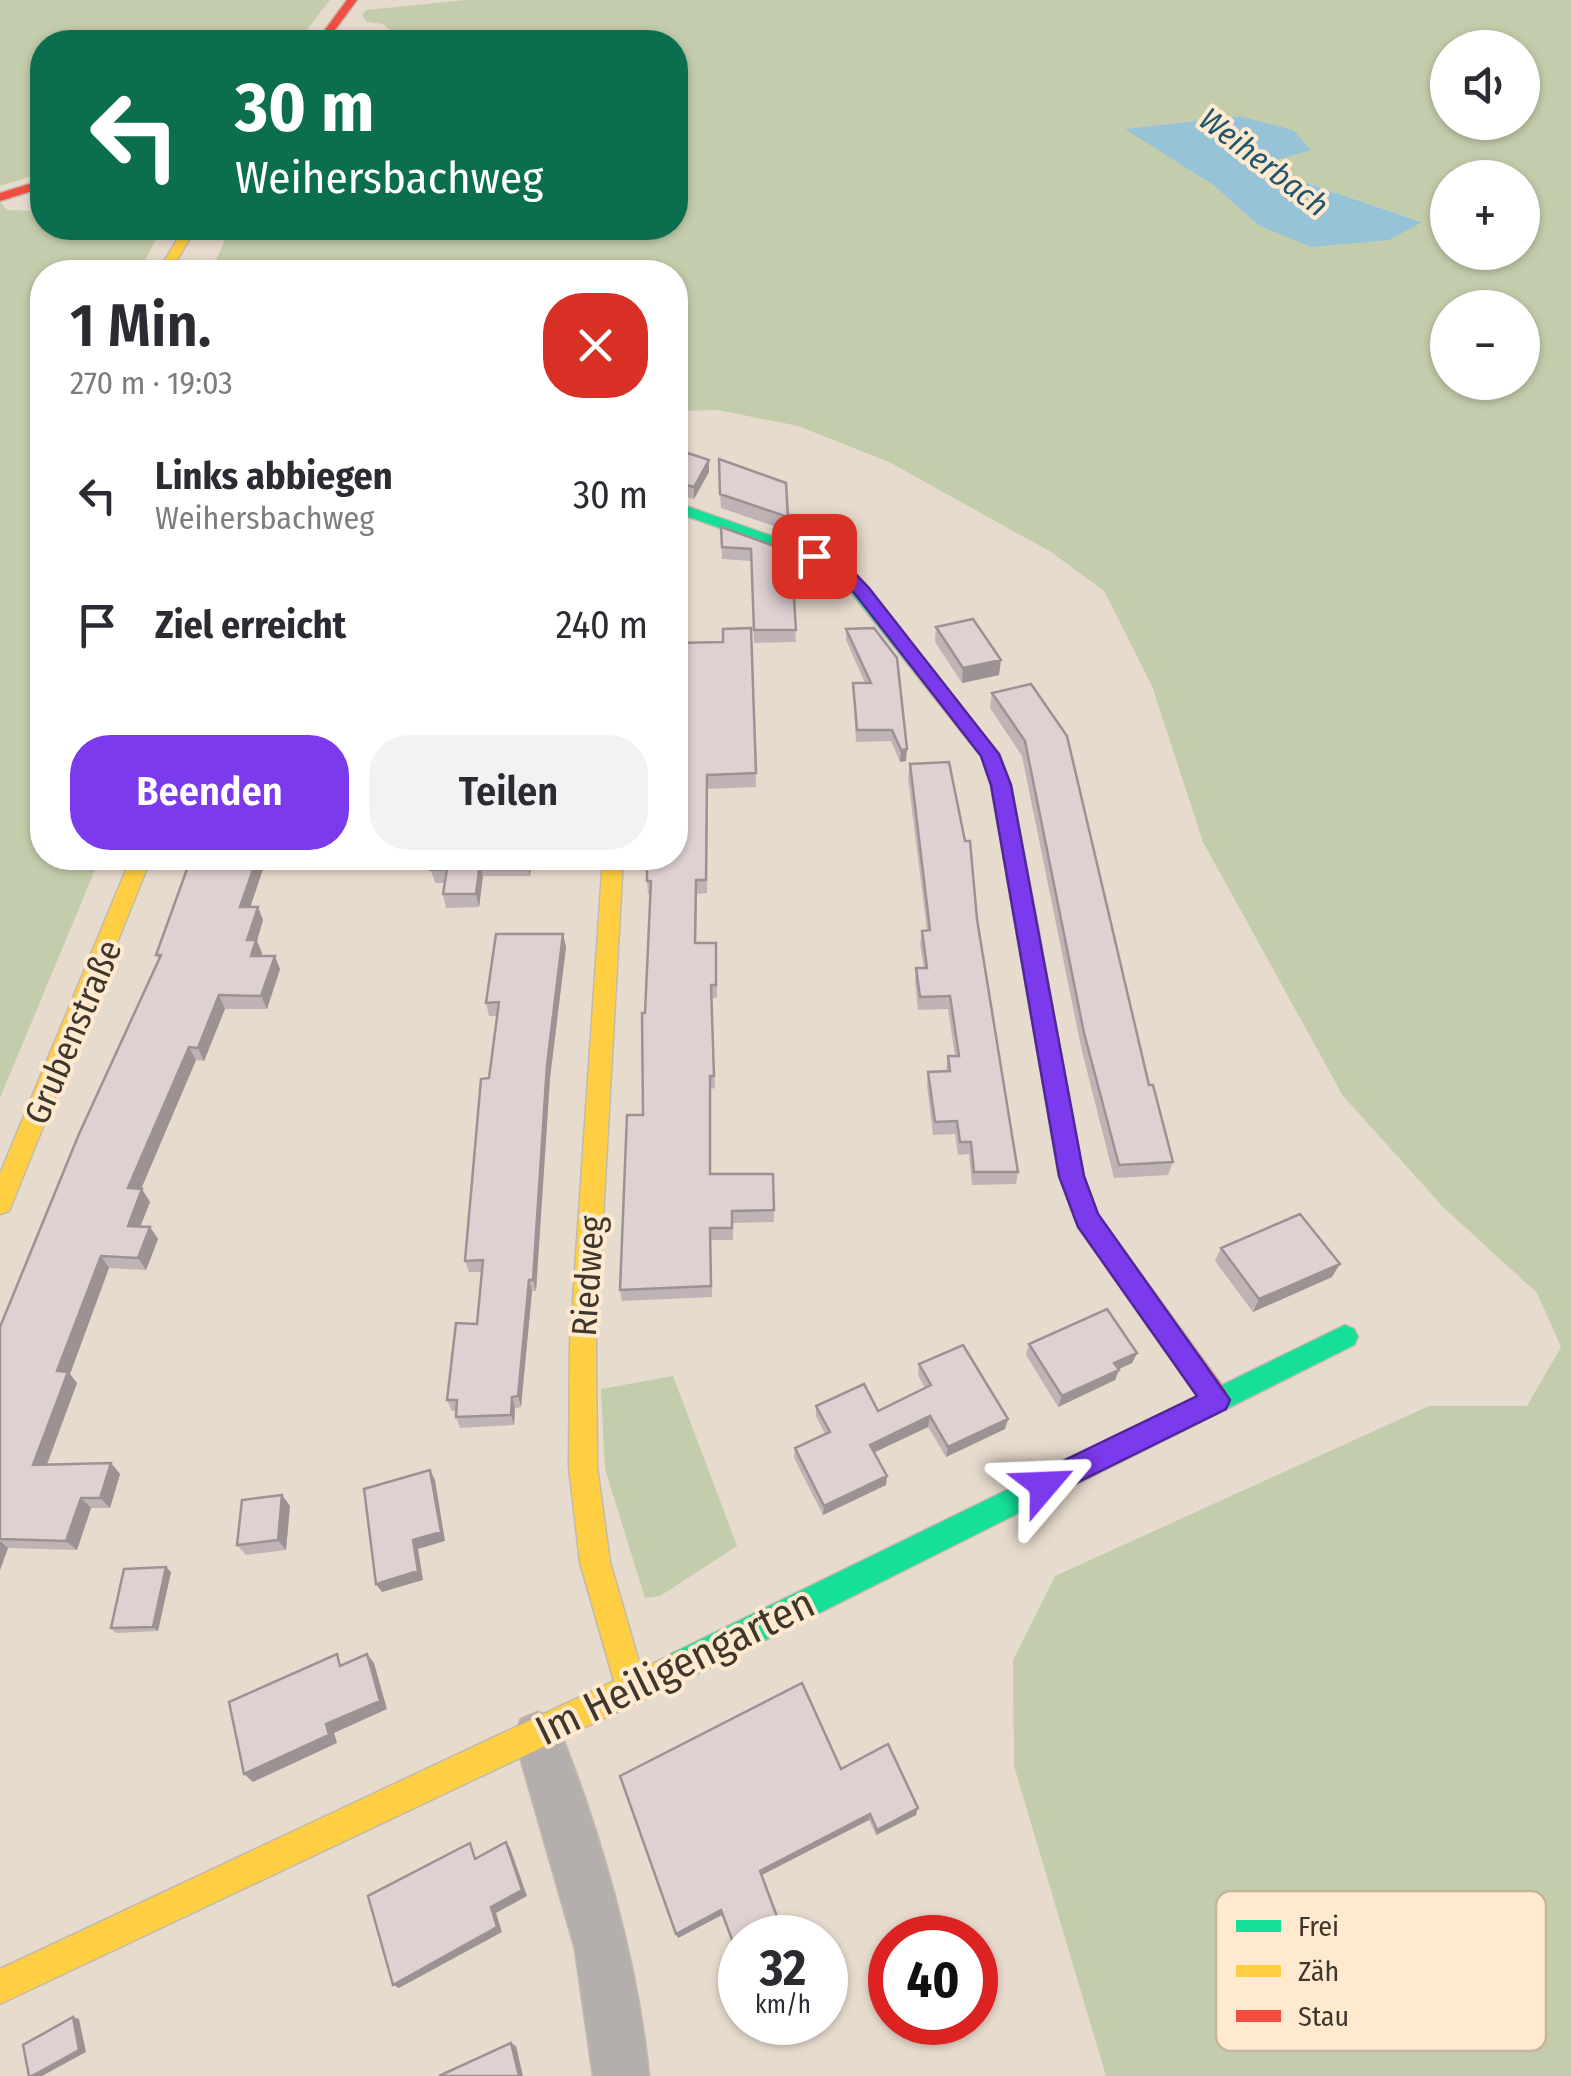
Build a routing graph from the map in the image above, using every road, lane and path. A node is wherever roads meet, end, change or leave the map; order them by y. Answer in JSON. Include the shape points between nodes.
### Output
{"nodes":[{"id":1,"x":352,"y":0,"type":"edge"},
{"id":2,"x":330,"y":30,"type":"edge"},
{"id":3,"x":30,"y":188,"type":"edge"},
{"id":4,"x":0,"y":197,"type":"edge"},
{"id":5,"x":688,"y":512,"type":"edge"},
{"id":6,"x":137,"y":870,"type":"edge"},
{"id":7,"x":612,"y":870,"type":"edge"},
{"id":8,"x":0,"y":1204,"type":"edge"},
{"id":9,"x":1345,"y":1337,"type":"dead end"},
{"id":10,"x":1216,"y":1400,"type":"junction"},
{"id":11,"x":632,"y":1688,"type":"junction"},
{"id":12,"x":538,"y":1736,"type":"junction"},
{"id":13,"x":0,"y":1987,"type":"edge"},
{"id":14,"x":621,"y":2076,"type":"edge"}],
"edges":[{"from":1,"to":2,"type":"street"},
{"from":3,"to":4,"type":"street"},
{"from":5,"to":10,"type":"street","via":[[844,572],[990,754],[1071,1176],[1087,1219]]},
{"from":6,"to":8,"type":"street","name":"Grubenstraße"},
{"from":7,"to":11,"type":"street","name":"Riedweg","via":[[583,1344],[583,1468],[595,1562]]},
{"from":9,"to":10,"type":"street","name":"Im Heiligengarten"},
{"from":10,"to":11,"type":"street","name":"Im Heiligengarten"},
{"from":11,"to":12,"type":"street","name":"Im Heiligengarten"},
{"from":12,"to":13,"type":"street","name":"Im Heiligengarten"},
{"from":12,"to":14,"type":"street","via":[[583,1884],[620,2040]]}]}
